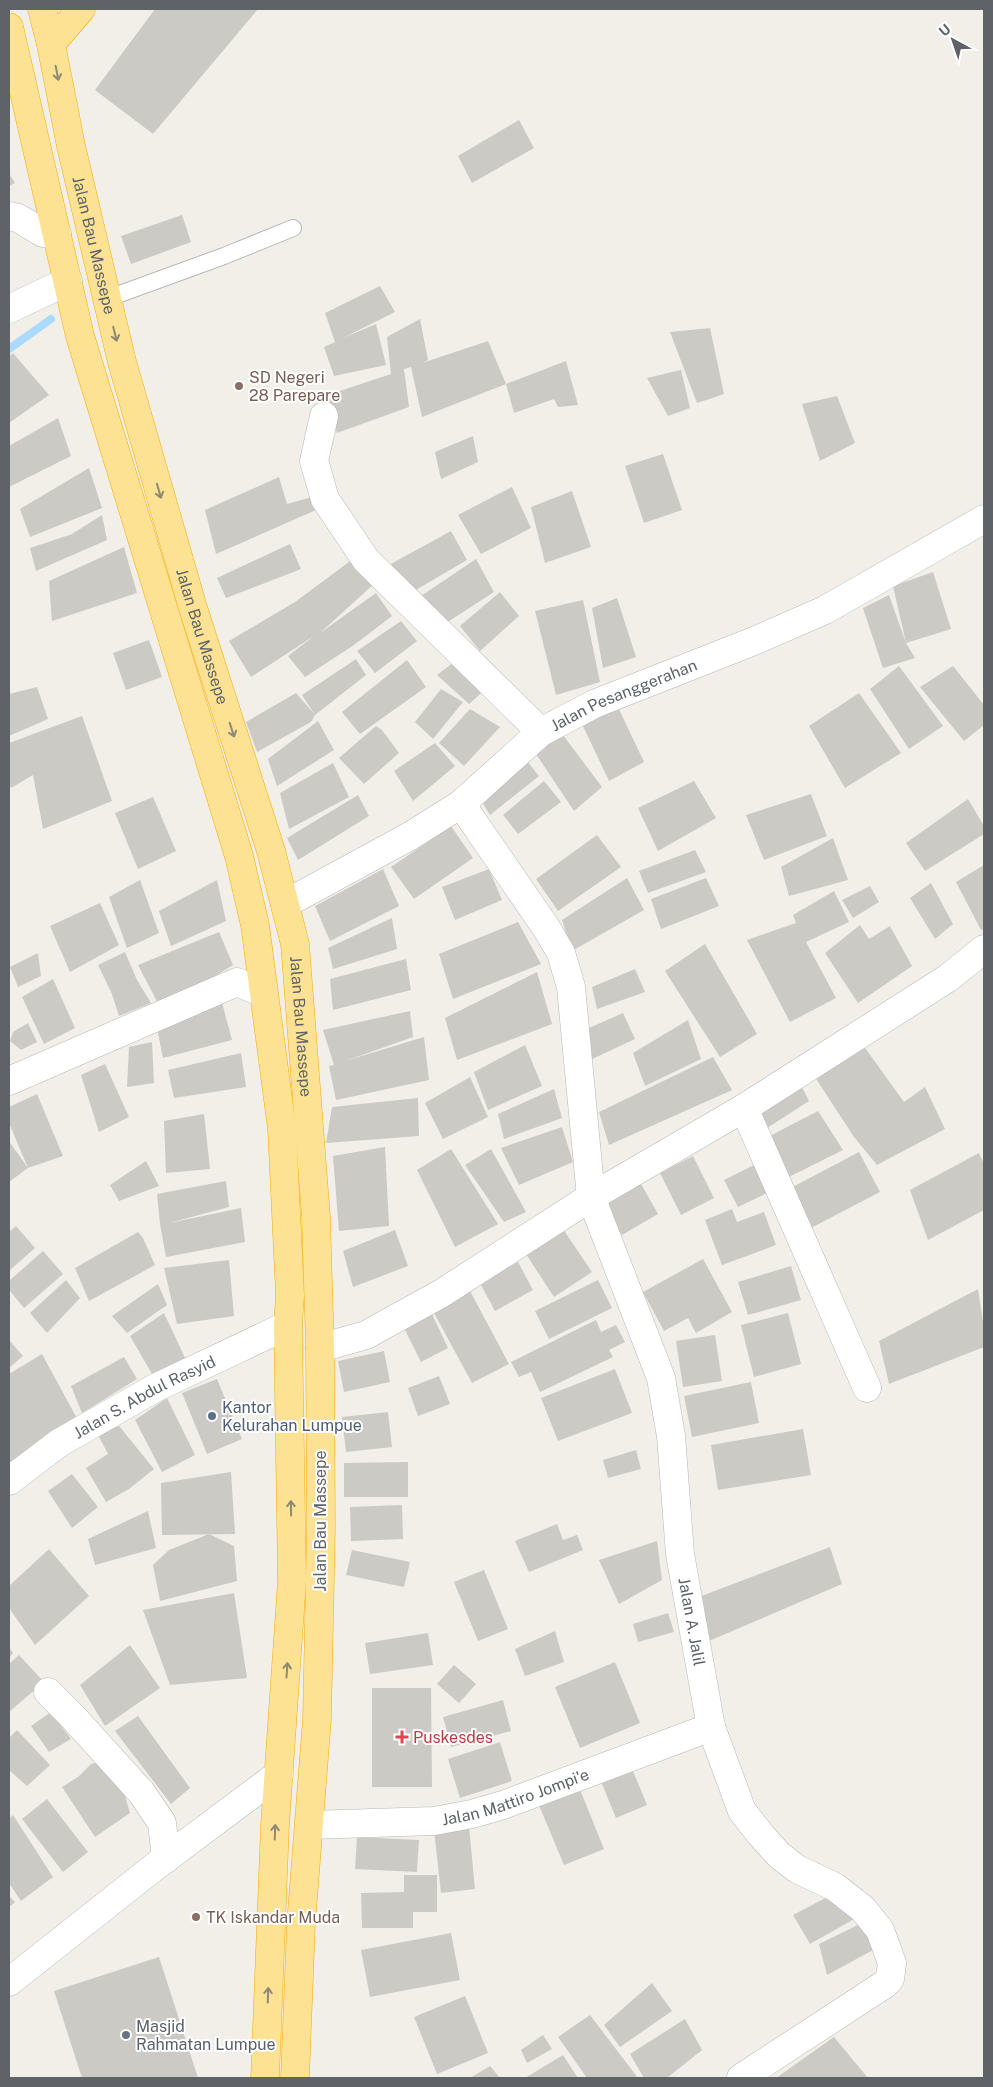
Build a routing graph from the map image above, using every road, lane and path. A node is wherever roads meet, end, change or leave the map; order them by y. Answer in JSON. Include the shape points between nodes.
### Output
{"nodes":[{"id":1,"x":42,"y":9,"type":"edge"},
{"id":2,"x":81,"y":9,"type":"edge"},
{"id":3,"x":9,"y":27,"type":"edge"},
{"id":4,"x":51,"y":44,"type":"junction"},
{"id":5,"x":9,"y":216,"type":"edge"},
{"id":6,"x":293,"y":228,"type":"dead end"},
{"id":7,"x":57,"y":234,"type":"junction"},
{"id":8,"x":68,"y":280,"type":"junction"},
{"id":9,"x":106,"y":299,"type":"junction"},
{"id":10,"x":9,"y":309,"type":"edge"},
{"id":11,"x":324,"y":416,"type":"dead end"},
{"id":12,"x":984,"y":519,"type":"edge"},
{"id":13,"x":542,"y":732,"type":"junction"},
{"id":14,"x":461,"y":804,"type":"junction"},
{"id":15,"x":285,"y":904,"type":"junction"},
{"id":16,"x":984,"y":949,"type":"edge"},
{"id":17,"x":263,"y":992,"type":"junction"},
{"id":18,"x":9,"y":1080,"type":"edge"},
{"id":19,"x":744,"y":1108,"type":"junction"},
{"id":20,"x":591,"y":1197,"type":"junction"},
{"id":21,"x":288,"y":1325,"type":"junction"},
{"id":22,"x":320,"y":1348,"type":"junction"},
{"id":23,"x":867,"y":1388,"type":"dead end"},
{"id":24,"x":9,"y":1481,"type":"edge"},
{"id":25,"x":48,"y":1692,"type":"dead end"},
{"id":26,"x":711,"y":1727,"type":"junction"},
{"id":27,"x":279,"y":1774,"type":"junction"},
{"id":28,"x":310,"y":1825,"type":"junction"},
{"id":29,"x":166,"y":1859,"type":"junction"},
{"id":30,"x":9,"y":1982,"type":"edge"},
{"id":31,"x":265,"y":2078,"type":"edge"},
{"id":32,"x":295,"y":2078,"type":"edge"},
{"id":33,"x":741,"y":2078,"type":"edge"}],
"edges":[{"from":1,"to":4,"type":"highway","name":"Jalan Bau Massepe"},
{"from":2,"to":4,"type":"highway"},
{"from":3,"to":7,"type":"highway","name":"Jalan Bau Massepe"},
{"from":4,"to":9,"type":"highway","name":"Jalan Bau Massepe","one_way":true},
{"from":5,"to":7,"type":"street","via":[[43,233]]},
{"from":6,"to":9,"type":"lane"},
{"from":7,"to":8,"type":"highway","name":"Jalan Bau Massepe"},
{"from":8,"to":10,"type":"street"},
{"from":8,"to":17,"type":"highway","name":"Jalan Bau Massepe","via":[[104,419],[239,856],[255,925]]},
{"from":9,"to":15,"type":"highway","name":"Jalan Bau Massepe","one_way":true,"via":[[188,589]]},
{"from":11,"to":13,"type":"street","via":[[314,461],[325,499],[366,560]]},
{"from":12,"to":13,"type":"street","name":"Jalan Pesanggerahan","via":[[825,610],[594,704]]},
{"from":13,"to":14,"type":"street","name":"Jalan Pesanggerahan"},
{"from":14,"to":15,"type":"street","name":"Jalan Pesanggerahan","via":[[410,836]]},
{"from":14,"to":20,"type":"street","name":"Jalan A. Jalil","via":[[561,953],[571,987]]},
{"from":15,"to":22,"type":"highway","name":"Jalan Bau Massepe","via":[[295,944],[311,1137]]},
{"from":16,"to":19,"type":"street","via":[[948,978]]},
{"from":17,"to":18,"type":"street","via":[[237,982]]},
{"from":17,"to":21,"type":"highway","name":"Jalan Bau Massepe","via":[[282,1129],[290,1295]]},
{"from":19,"to":20,"type":"street"},
{"from":19,"to":23,"type":"street"},
{"from":20,"to":22,"type":"street","via":[[402,1316],[366,1334]]},
{"from":20,"to":26,"type":"street","name":"Jalan A. Jalil","via":[[660,1378],[667,1405],[680,1554]]},
{"from":21,"to":24,"type":"street","name":"Jalan S. Abdul Rasyid","via":[[155,1388],[59,1443]]},
{"from":27,"to":21,"type":"highway","name":"Jalan Bau Massepe","one_way":true,"via":[[292,1581]]},
{"from":22,"to":28,"type":"highway","name":"Jalan Bau Massepe","via":[[321,1528],[317,1710]]},
{"from":25,"to":29,"type":"street","via":[[141,1792],[162,1823]]},
{"from":26,"to":28,"type":"street","name":"Jalan Mattiro Jompi'e","via":[[472,1814],[434,1821]]},
{"from":26,"to":33,"type":"street","name":"Jalan A. Jalil","via":[[742,1811],[779,1855],[797,1869],[835,1887],[863,1909],[880,1930],[892,1963],[890,1979],[885,1984]]},
{"from":27,"to":29,"type":"street"},
{"from":31,"to":27,"type":"highway","name":"Jalan Bau Massepe","one_way":true},
{"from":28,"to":32,"type":"highway","name":"Jalan Bau Massepe","via":[[301,1924]]},
{"from":29,"to":30,"type":"street"}]}
